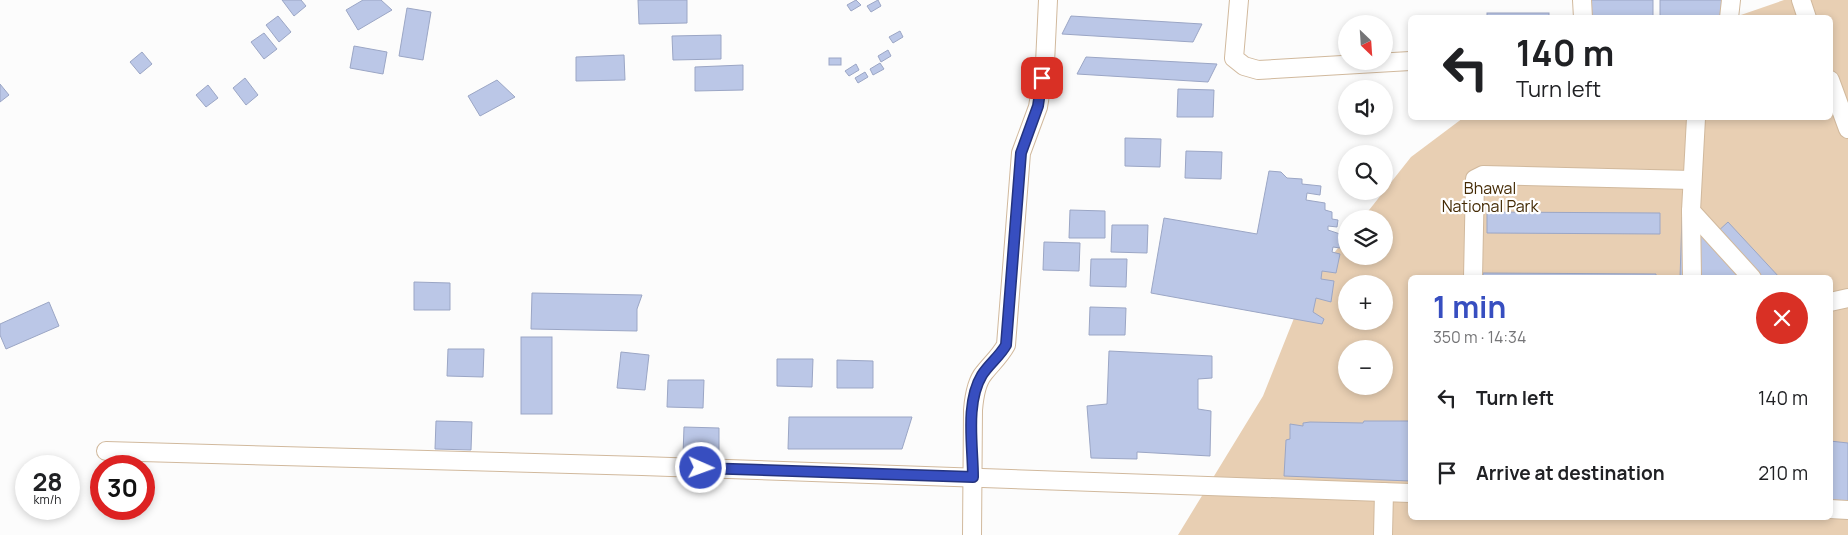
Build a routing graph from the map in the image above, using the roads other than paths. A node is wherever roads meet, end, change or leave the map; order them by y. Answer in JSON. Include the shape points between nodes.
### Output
{"nodes":[{"id":1,"x":1048,"y":0,"type":"edge"},
{"id":2,"x":1239,"y":0,"type":"edge"},
{"id":3,"x":1582,"y":0,"type":"edge"},
{"id":4,"x":1731,"y":0,"type":"edge"},
{"id":5,"x":1801,"y":0,"type":"edge"},
{"id":6,"x":1583,"y":15,"type":"edge"},
{"id":7,"x":1729,"y":15,"type":"edge"},
{"id":8,"x":1806,"y":15,"type":"edge"},
{"id":9,"x":1408,"y":61,"type":"edge"},
{"id":10,"x":1833,"y":88,"type":"edge"},
{"id":11,"x":1696,"y":120,"type":"edge"},
{"id":12,"x":1848,"y":129,"type":"edge"},
{"id":13,"x":1692,"y":180,"type":"junction"},
{"id":14,"x":1691,"y":211,"type":"junction"},
{"id":15,"x":1473,"y":275,"type":"edge"},
{"id":16,"x":1692,"y":275,"type":"edge"},
{"id":17,"x":1749,"y":275,"type":"edge"},
{"id":18,"x":1848,"y":298,"type":"edge"},
{"id":19,"x":1833,"y":301,"type":"edge"},
{"id":20,"x":106,"y":451,"type":"dead end"},
{"id":21,"x":973,"y":477,"type":"junction"},
{"id":22,"x":1384,"y":492,"type":"junction"},
{"id":23,"x":1408,"y":493,"type":"edge"},
{"id":24,"x":1833,"y":509,"type":"edge"},
{"id":25,"x":1848,"y":510,"type":"edge"},
{"id":26,"x":972,"y":535,"type":"edge"},
{"id":27,"x":1383,"y":535,"type":"edge"}],
"edges":[{"from":1,"to":21,"type":"street","via":[[1038,106],[1021,153],[1006,345],[982,374],[975,392]]},
{"from":2,"to":9,"type":"street","via":[[1234,58],[1244,66],[1258,70]]},
{"from":3,"to":6,"type":"street"},
{"from":4,"to":7,"type":"street"},
{"from":5,"to":8,"type":"street"},
{"from":10,"to":12,"type":"street"},
{"from":11,"to":13,"type":"street"},
{"from":13,"to":14,"type":"street"},
{"from":13,"to":15,"type":"street","via":[[1483,175],[1475,179]]},
{"from":14,"to":16,"type":"street"},
{"from":14,"to":17,"type":"street"},
{"from":18,"to":19,"type":"street"},
{"from":20,"to":21,"type":"street"},
{"from":21,"to":22,"type":"street"},
{"from":21,"to":26,"type":"street"},
{"from":22,"to":23,"type":"street"},
{"from":22,"to":27,"type":"street"},
{"from":24,"to":25,"type":"street"}]}
